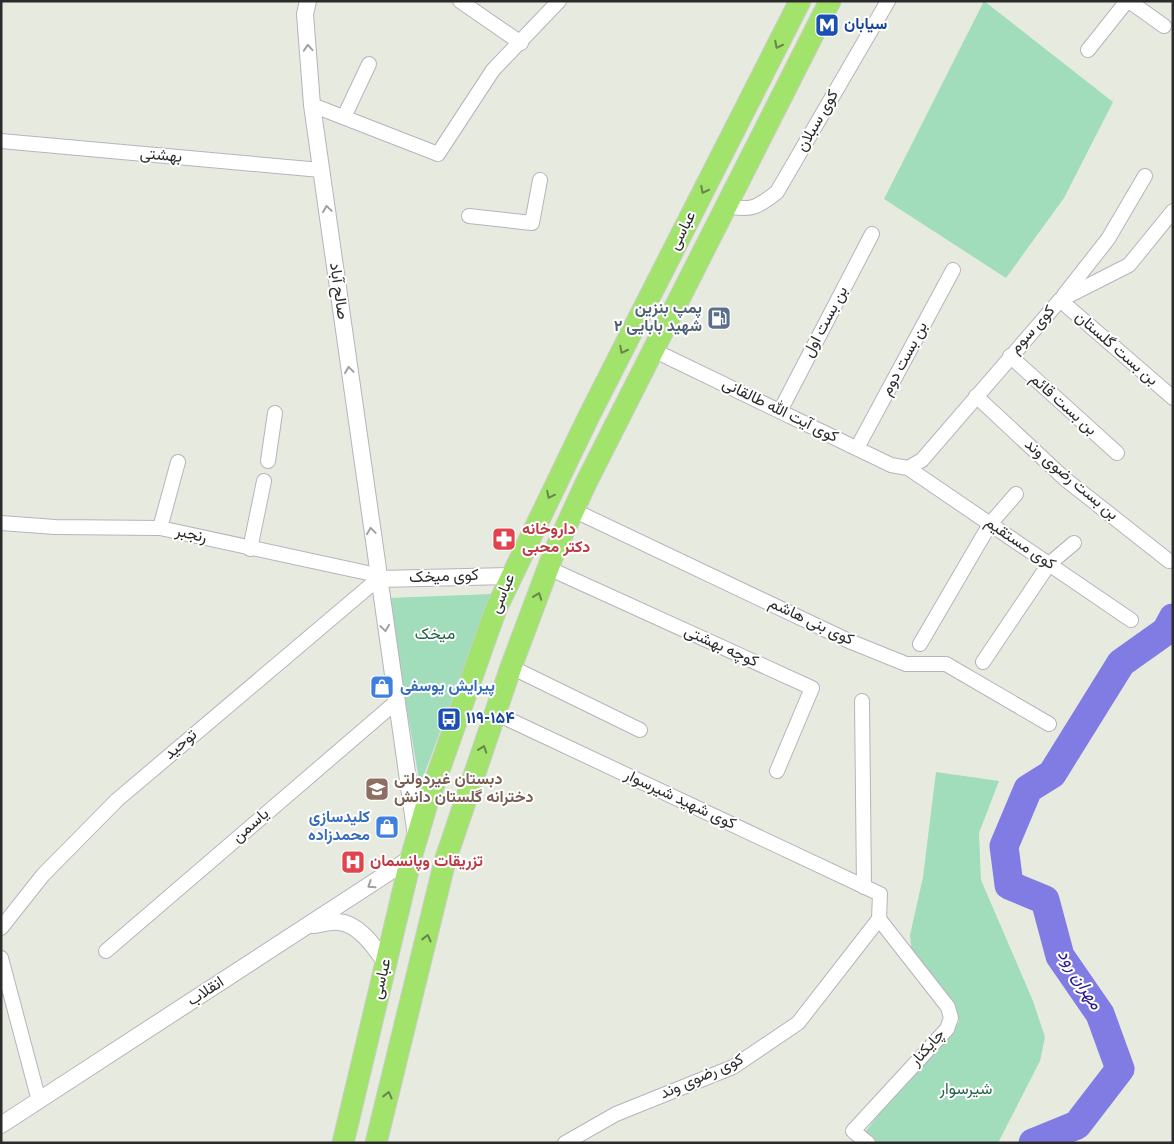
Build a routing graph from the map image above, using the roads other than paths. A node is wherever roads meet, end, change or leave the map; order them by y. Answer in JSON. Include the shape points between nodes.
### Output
{"nodes":[{"id":1,"x":308,"y":1,"type":"edge"},
{"id":2,"x":460,"y":1,"type":"edge"},
{"id":3,"x":559,"y":1,"type":"edge"},
{"id":4,"x":800,"y":1,"type":"edge"},
{"id":5,"x":830,"y":1,"type":"edge"},
{"id":6,"x":888,"y":1,"type":"edge"},
{"id":7,"x":1128,"y":1,"type":"edge"},
{"id":8,"x":1164,"y":26,"type":"dead end"},
{"id":9,"x":521,"y":43,"type":"junction"},
{"id":10,"x":1088,"y":50,"type":"dead end"},
{"id":11,"x":369,"y":64,"type":"dead end"},
{"id":12,"x":312,"y":105,"type":"junction"},
{"id":13,"x":344,"y":117,"type":"junction"},
{"id":14,"x":2,"y":142,"type":"edge"},
{"id":15,"x":321,"y":170,"type":"junction"},
{"id":16,"x":1145,"y":176,"type":"dead end"},
{"id":17,"x":540,"y":180,"type":"dead end"},
{"id":18,"x":726,"y":206,"type":"junction"},
{"id":19,"x":1173,"y":211,"type":"edge"},
{"id":20,"x":469,"y":216,"type":"dead end"},
{"id":21,"x":872,"y":234,"type":"dead end"},
{"id":22,"x":953,"y":270,"type":"dead end"},
{"id":23,"x":1060,"y":300,"type":"junction"},
{"id":24,"x":653,"y":350,"type":"junction"},
{"id":25,"x":1010,"y":356,"type":"junction"},
{"id":26,"x":976,"y":396,"type":"junction"},
{"id":27,"x":1173,"y":398,"type":"edge"},
{"id":28,"x":780,"y":411,"type":"junction"},
{"id":29,"x":275,"y":413,"type":"dead end"},
{"id":30,"x":589,"y":416,"type":"junction"},
{"id":31,"x":612,"y":430,"type":"junction"},
{"id":32,"x":857,"y":448,"type":"junction"},
{"id":33,"x":1117,"y":453,"type":"dead end"},
{"id":34,"x":268,"y":461,"type":"dead end"},
{"id":35,"x":178,"y":462,"type":"dead end"},
{"id":36,"x":908,"y":468,"type":"junction"},
{"id":37,"x":264,"y":481,"type":"dead end"},
{"id":38,"x":1016,"y":494,"type":"dead end"},
{"id":39,"x":573,"y":510,"type":"junction"},
{"id":40,"x":1,"y":523,"type":"edge"},
{"id":41,"x":990,"y":524,"type":"junction"},
{"id":42,"x":160,"y":528,"type":"junction"},
{"id":43,"x":1074,"y":543,"type":"dead end"},
{"id":44,"x":250,"y":549,"type":"junction"},
{"id":45,"x":1169,"y":561,"type":"dead end"},
{"id":46,"x":1050,"y":564,"type":"junction"},
{"id":47,"x":548,"y":568,"type":"junction"},
{"id":48,"x":510,"y":576,"type":"junction"},
{"id":49,"x":378,"y":577,"type":"junction"},
{"id":50,"x":1131,"y":620,"type":"dead end"},
{"id":51,"x":920,"y":644,"type":"dead end"},
{"id":52,"x":983,"y":662,"type":"dead end"},
{"id":53,"x":511,"y":667,"type":"junction"},
{"id":54,"x":862,"y":701,"type":"dead end"},
{"id":55,"x":396,"y":702,"type":"junction"},
{"id":56,"x":495,"y":713,"type":"junction"},
{"id":57,"x":1049,"y":724,"type":"dead end"},
{"id":58,"x":640,"y":730,"type":"dead end"},
{"id":59,"x":777,"y":771,"type":"dead end"},
{"id":60,"x":414,"y":849,"type":"junction"},
{"id":61,"x":864,"y":887,"type":"junction"},
{"id":62,"x":879,"y":919,"type":"junction"},
{"id":63,"x":306,"y":926,"type":"junction"},
{"id":64,"x":1,"y":928,"type":"edge"},
{"id":65,"x":106,"y":951,"type":"dead end"},
{"id":66,"x":1,"y":958,"type":"edge"},
{"id":67,"x":386,"y":963,"type":"junction"},
{"id":68,"x":39,"y":1101,"type":"junction"},
{"id":69,"x":1,"y":1125,"type":"edge"},
{"id":70,"x":343,"y":1143,"type":"edge"},
{"id":71,"x":376,"y":1143,"type":"edge"},
{"id":72,"x":565,"y":1143,"type":"edge"},
{"id":73,"x":868,"y":1143,"type":"edge"}],
"edges":[{"from":12,"to":1,"type":"street","name":"صالح آباد","one_way":true,"via":[[305,14]]},
{"from":2,"to":9,"type":"street"},
{"from":3,"to":9,"type":"street"},
{"from":4,"to":30,"type":"main road","name":"عباسى","one_way":true},
{"from":5,"to":18,"type":"main road","name":"عباسى"},
{"from":6,"to":18,"type":"street","name":"کوی سبلان","via":[[777,192],[746,210]]},
{"from":7,"to":8,"type":"street"},
{"from":7,"to":10,"type":"street"},
{"from":9,"to":13,"type":"street","via":[[487,78],[438,154]]},
{"from":11,"to":13,"type":"street"},
{"from":12,"to":13,"type":"street"},
{"from":12,"to":15,"type":"street","name":"صالح آباد"},
{"from":14,"to":15,"type":"street","name":"بهشتی"},
{"from":49,"to":15,"type":"street","name":"صالح آباد","one_way":true},
{"from":16,"to":23,"type":"street","via":[[1108,239]]},
{"from":17,"to":20,"type":"street","via":[[532,223]]},
{"from":18,"to":24,"type":"main road","name":"عباسى"},
{"from":19,"to":23,"type":"street","name":"کوی سوم","via":[[1129,265]]},
{"from":21,"to":28,"type":"street","name":"بن بست اول"},
{"from":22,"to":32,"type":"street","name":"بن بست دوم"},
{"from":23,"to":25,"type":"street","name":"کوی سوم"},
{"from":23,"to":27,"type":"street","name":"بن بست گلستان"},
{"from":24,"to":28,"type":"street","name":"کوی آیت الله طالقانی"},
{"from":24,"to":31,"type":"main road","name":"عباسى"},
{"from":25,"to":26,"type":"street","name":"کوی سوم"},
{"from":25,"to":33,"type":"street","name":"بن بست قائم"},
{"from":26,"to":36,"type":"street","name":"کوی سوم","via":[[922,460]]},
{"from":26,"to":45,"type":"street","name":"بن بست رضوی وند","via":[[1065,479]]},
{"from":28,"to":32,"type":"street","name":"کوی آیت الله طالقانی"},
{"from":29,"to":34,"type":"street"},
{"from":30,"to":31,"type":"main road"},
{"from":30,"to":48,"type":"main road","name":"عباسى","one_way":true},
{"from":31,"to":39,"type":"main road","name":"عباسى"},
{"from":32,"to":36,"type":"street","name":"کوی آیت الله طالقانی","via":[[891,465]]},
{"from":35,"to":42,"type":"street"},
{"from":36,"to":41,"type":"street","name":"کوی مستقیم"},
{"from":37,"to":44,"type":"street"},
{"from":38,"to":41,"type":"street"},
{"from":39,"to":47,"type":"main road","name":"عباسى"},
{"from":39,"to":57,"type":"street","name":"کوی بنی هاشم","via":[[857,644],[906,664],[946,664]]},
{"from":40,"to":42,"type":"street","name":"رنجبر"},
{"from":41,"to":46,"type":"street","name":"کوی مستقیم"},
{"from":41,"to":51,"type":"street"},
{"from":42,"to":44,"type":"street","name":"رنجبر"},
{"from":43,"to":46,"type":"street"},
{"from":44,"to":49,"type":"street","name":"رنجبر"},
{"from":46,"to":50,"type":"street","name":"کوی مستقیم"},
{"from":46,"to":52,"type":"street"},
{"from":53,"to":47,"type":"main road","name":"عباسى","one_way":true},
{"from":47,"to":59,"type":"street","name":"کوچه بهشتی","via":[[812,688]]},
{"from":48,"to":49,"type":"street","name":"کوی میخک"},
{"from":48,"to":60,"type":"main road","name":"عباسى","via":[[479,651]]},
{"from":49,"to":55,"type":"street","name":"صالح آباد","one_way":true},
{"from":49,"to":64,"type":"street","name":"توحید","via":[[117,800],[43,875]]},
{"from":53,"to":56,"type":"main road","name":"عباسى"},
{"from":53,"to":58,"type":"street"},
{"from":54,"to":61,"type":"street"},
{"from":55,"to":60,"type":"street","name":"صالح آباد"},
{"from":55,"to":65,"type":"street","name":"یاسمن"},
{"from":56,"to":61,"type":"street","name":"کوی شهید شیرسوار"},
{"from":71,"to":56,"type":"main road","name":"عباسى","one_way":true,"via":[[446,861]]},
{"from":60,"to":63,"type":"street","name":"انقلاب","one_way":true},
{"from":60,"to":67,"type":"main road","name":"عباسى"},
{"from":61,"to":62,"type":"street","name":"کوی شهید شیرسوار","via":[[880,894]]},
{"from":62,"to":72,"type":"street","name":"کوی رضوی وند","via":[[798,1023],[733,1067],[616,1114]]},
{"from":62,"to":73,"type":"street","name":"چایکنار","via":[[948,1007],[951,1018],[947,1029],[853,1131]]},
{"from":63,"to":67,"type":"street","via":[[338,922],[358,931]]},
{"from":63,"to":68,"type":"street","name":"انقلاب"},
{"from":66,"to":68,"type":"street"},
{"from":67,"to":70,"type":"main road","name":"عباسى"},
{"from":68,"to":69,"type":"street","name":"انقلاب"}]}
